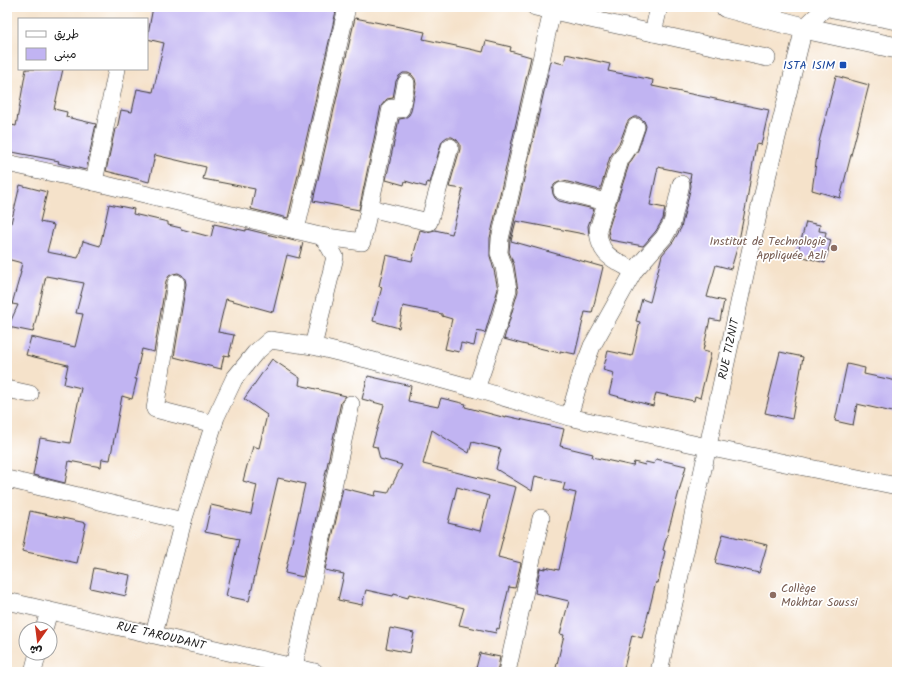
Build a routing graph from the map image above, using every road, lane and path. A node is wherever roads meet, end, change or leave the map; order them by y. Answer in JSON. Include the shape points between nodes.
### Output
{"nodes":[{"id":1,"x":348,"y":7,"type":"edge"},
{"id":2,"x":535,"y":7,"type":"edge"},
{"id":3,"x":659,"y":7,"type":"edge"},
{"id":4,"x":726,"y":7,"type":"edge"},
{"id":5,"x":826,"y":7,"type":"edge"},
{"id":6,"x":833,"y":7,"type":"edge"},
{"id":7,"x":552,"y":9,"type":"edge"},
{"id":8,"x":897,"y":19,"type":"edge"},
{"id":9,"x":804,"y":28,"type":"junction"},
{"id":10,"x":653,"y":33,"type":"junction"},
{"id":11,"x":897,"y":48,"type":"edge"},
{"id":12,"x":767,"y":58,"type":"dead end"},
{"id":13,"x":117,"y":70,"type":"edge"},
{"id":14,"x":406,"y":83,"type":"dead end"},
{"id":15,"x":636,"y":126,"type":"dead end"},
{"id":16,"x":450,"y":147,"type":"dead end"},
{"id":17,"x":7,"y":163,"type":"edge"},
{"id":18,"x":94,"y":182,"type":"junction"},
{"id":19,"x":681,"y":184,"type":"dead end"},
{"id":20,"x":562,"y":191,"type":"dead end"},
{"id":21,"x":606,"y":202,"type":"junction"},
{"id":22,"x":369,"y":208,"type":"junction"},
{"id":23,"x":296,"y":230,"type":"junction"},
{"id":24,"x":320,"y":236,"type":"junction"},
{"id":25,"x":634,"y":271,"type":"junction"},
{"id":26,"x":176,"y":283,"type":"dead end"},
{"id":27,"x":313,"y":346,"type":"junction"},
{"id":28,"x":7,"y":389,"type":"edge"},
{"id":29,"x":476,"y":389,"type":"junction"},
{"id":30,"x":30,"y":394,"type":"dead end"},
{"id":31,"x":351,"y":404,"type":"dead end"},
{"id":32,"x":569,"y":417,"type":"junction"},
{"id":33,"x":214,"y":424,"type":"junction"},
{"id":34,"x":707,"y":447,"type":"junction"},
{"id":35,"x":7,"y":479,"type":"edge"},
{"id":36,"x":897,"y":486,"type":"edge"},
{"id":37,"x":541,"y":518,"type":"dead end"},
{"id":38,"x":183,"y":521,"type":"junction"},
{"id":39,"x":7,"y":601,"type":"edge"},
{"id":40,"x":49,"y":611,"type":"junction"},
{"id":41,"x":46,"y":621,"type":"edge"},
{"id":42,"x":154,"y":634,"type":"junction"},
{"id":43,"x":36,"y":661,"type":"edge"},
{"id":44,"x":294,"y":667,"type":"junction"},
{"id":45,"x":33,"y":672,"type":"edge"},
{"id":46,"x":315,"y":672,"type":"edge"},
{"id":47,"x":507,"y":672,"type":"edge"},
{"id":48,"x":659,"y":672,"type":"edge"}],
"edges":[{"from":1,"to":23,"type":"street"},
{"from":2,"to":7,"type":"street"},
{"from":3,"to":10,"type":"street"},
{"from":4,"to":9,"type":"street"},
{"from":5,"to":9,"type":"street"},
{"from":6,"to":8,"type":"street"},
{"from":7,"to":10,"type":"street"},
{"from":7,"to":29,"type":"street","via":[[500,239],[499,253],[508,289]]},
{"from":9,"to":11,"type":"street"},
{"from":9,"to":34,"type":"street","name":"RUE TIZNIT","via":[[760,206]]},
{"from":10,"to":12,"type":"street"},
{"from":13,"to":18,"type":"street"},
{"from":14,"to":22,"type":"street","via":[[401,110],[391,108]]},
{"from":15,"to":21,"type":"street","via":[[629,147],[620,160]]},
{"from":16,"to":22,"type":"street","via":[[429,222]]},
{"from":17,"to":18,"type":"street"},
{"from":18,"to":23,"type":"street"},
{"from":19,"to":25,"type":"street","via":[[672,223],[664,237]]},
{"from":20,"to":21,"type":"street"},
{"from":21,"to":25,"type":"street","via":[[598,229],[598,240],[610,257]]},
{"from":22,"to":24,"type":"street","via":[[362,242]]},
{"from":23,"to":24,"type":"street"},
{"from":24,"to":27,"type":"street","via":[[335,256]]},
{"from":25,"to":32,"type":"street","via":[[592,346]]},
{"from":26,"to":33,"type":"street","via":[[155,409]]},
{"from":27,"to":29,"type":"street"},
{"from":27,"to":33,"type":"street","via":[[270,340],[255,353],[234,379]]},
{"from":28,"to":30,"type":"street"},
{"from":29,"to":32,"type":"street"},
{"from":31,"to":44,"type":"street"},
{"from":32,"to":34,"type":"street"},
{"from":33,"to":38,"type":"street"},
{"from":34,"to":36,"type":"street"},
{"from":34,"to":48,"type":"street","name":"RUE TIZNIT"},
{"from":35,"to":38,"type":"street"},
{"from":37,"to":47,"type":"street"},
{"from":38,"to":42,"type":"street"},
{"from":39,"to":40,"type":"street","name":"RUE TAROUDANT"},
{"from":40,"to":41,"type":"street"},
{"from":40,"to":42,"type":"street","name":"RUE TAROUDANT"},
{"from":42,"to":44,"type":"street","name":"RUE TAROUDANT"},
{"from":43,"to":45,"type":"street"},
{"from":44,"to":46,"type":"street","name":"RUE TAROUDANT"}]}
